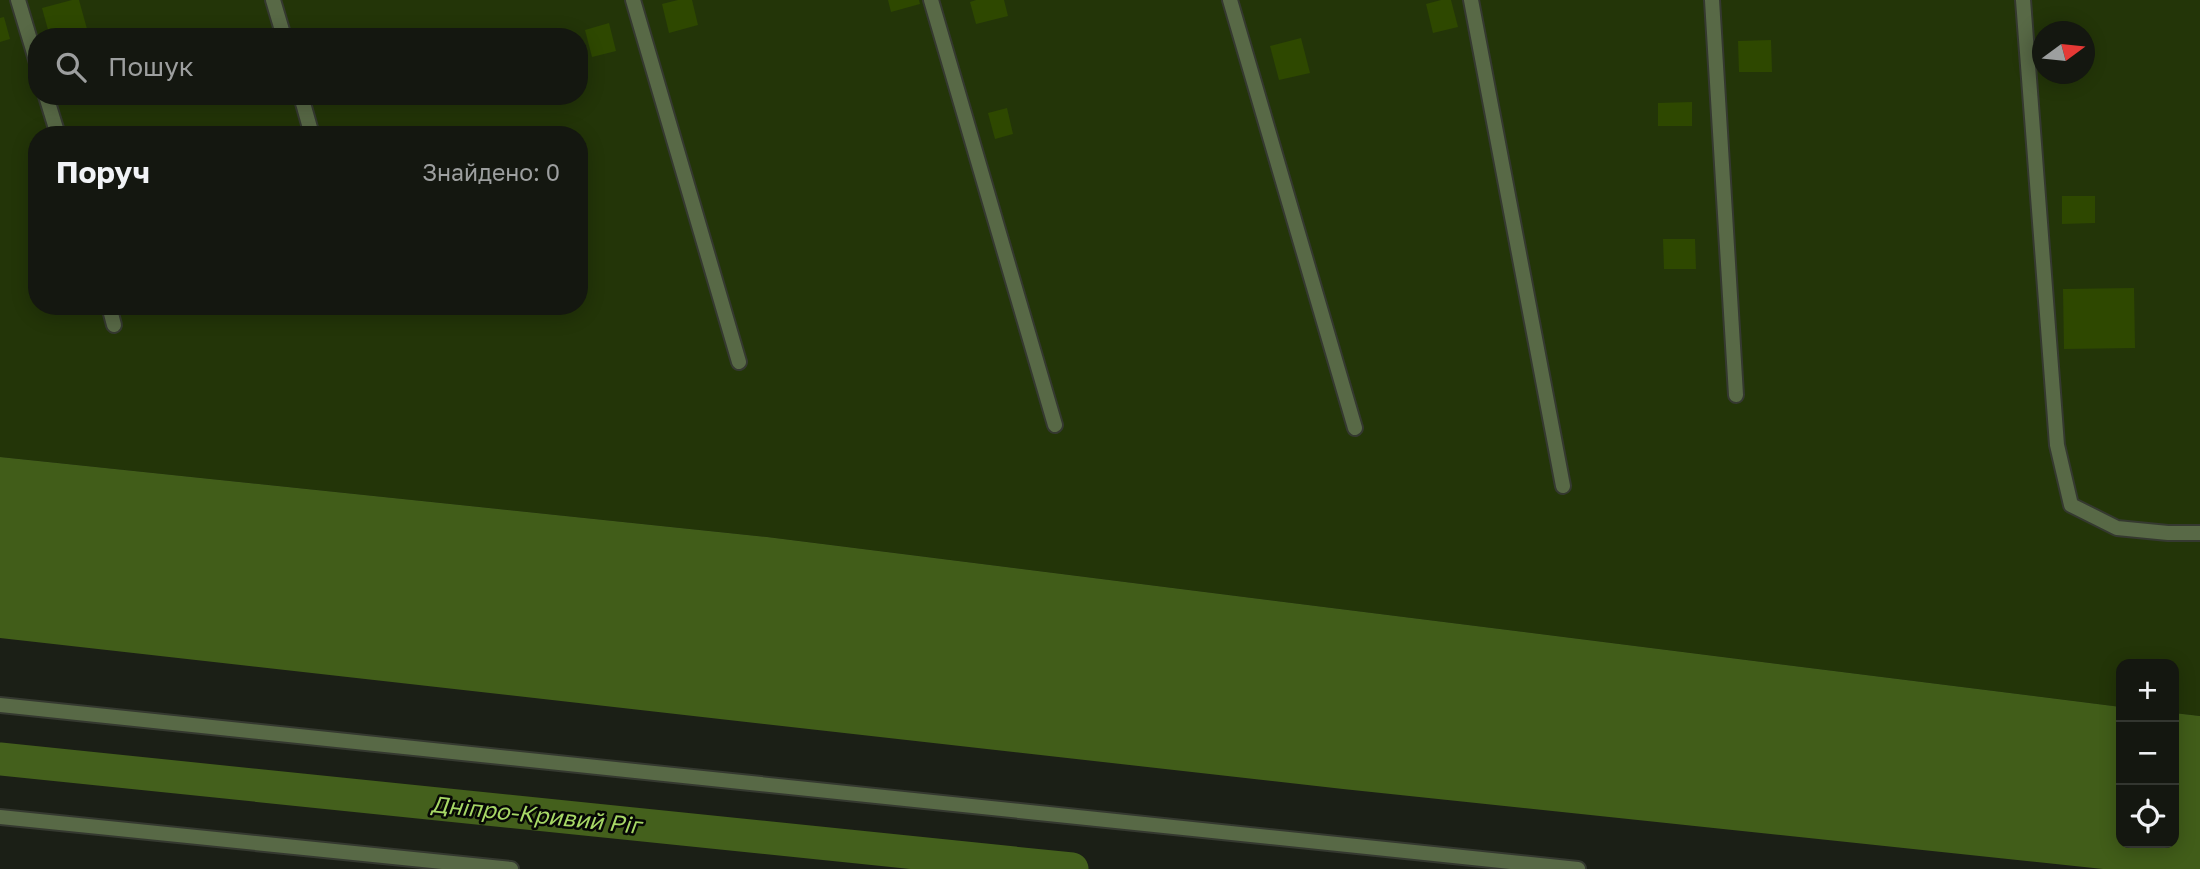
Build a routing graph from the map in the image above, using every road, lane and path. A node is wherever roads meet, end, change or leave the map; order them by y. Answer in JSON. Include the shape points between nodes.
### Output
{"nodes":[{"id":1,"x":18,"y":0,"type":"edge"},
{"id":2,"x":273,"y":0,"type":"edge"},
{"id":3,"x":633,"y":0,"type":"edge"},
{"id":4,"x":931,"y":0,"type":"edge"},
{"id":5,"x":1230,"y":0,"type":"edge"},
{"id":6,"x":1471,"y":0,"type":"edge"},
{"id":7,"x":1712,"y":0,"type":"edge"},
{"id":8,"x":2023,"y":0,"type":"edge"},
{"id":9,"x":281,"y":28,"type":"edge"},
{"id":10,"x":28,"y":33,"type":"edge"},
{"id":11,"x":50,"y":105,"type":"edge"},
{"id":12,"x":304,"y":105,"type":"edge"},
{"id":13,"x":55,"y":126,"type":"edge"},
{"id":14,"x":309,"y":126,"type":"edge"},
{"id":15,"x":111,"y":315,"type":"edge"},
{"id":16,"x":114,"y":325,"type":"dead end"},
{"id":17,"x":738,"y":362,"type":"dead end"},
{"id":18,"x":1736,"y":395,"type":"dead end"},
{"id":19,"x":1055,"y":425,"type":"dead end"},
{"id":20,"x":1355,"y":428,"type":"dead end"},
{"id":21,"x":1563,"y":486,"type":"dead end"},
{"id":22,"x":2200,"y":533,"type":"edge"},
{"id":23,"x":0,"y":705,"type":"edge"},
{"id":24,"x":0,"y":817,"type":"edge"},
{"id":25,"x":511,"y":869,"type":"edge"},
{"id":26,"x":1578,"y":869,"type":"edge"}],
"edges":[{"from":1,"to":10,"type":"street"},
{"from":2,"to":9,"type":"street"},
{"from":3,"to":17,"type":"street"},
{"from":4,"to":19,"type":"street"},
{"from":5,"to":20,"type":"street"},
{"from":6,"to":21,"type":"street"},
{"from":7,"to":18,"type":"street"},
{"from":8,"to":22,"type":"street","via":[[2057,445],[2071,505],[2117,528]]},
{"from":11,"to":13,"type":"street"},
{"from":12,"to":14,"type":"street"},
{"from":15,"to":16,"type":"street"},
{"from":23,"to":26,"type":"street"},
{"from":24,"to":25,"type":"street"}]}
